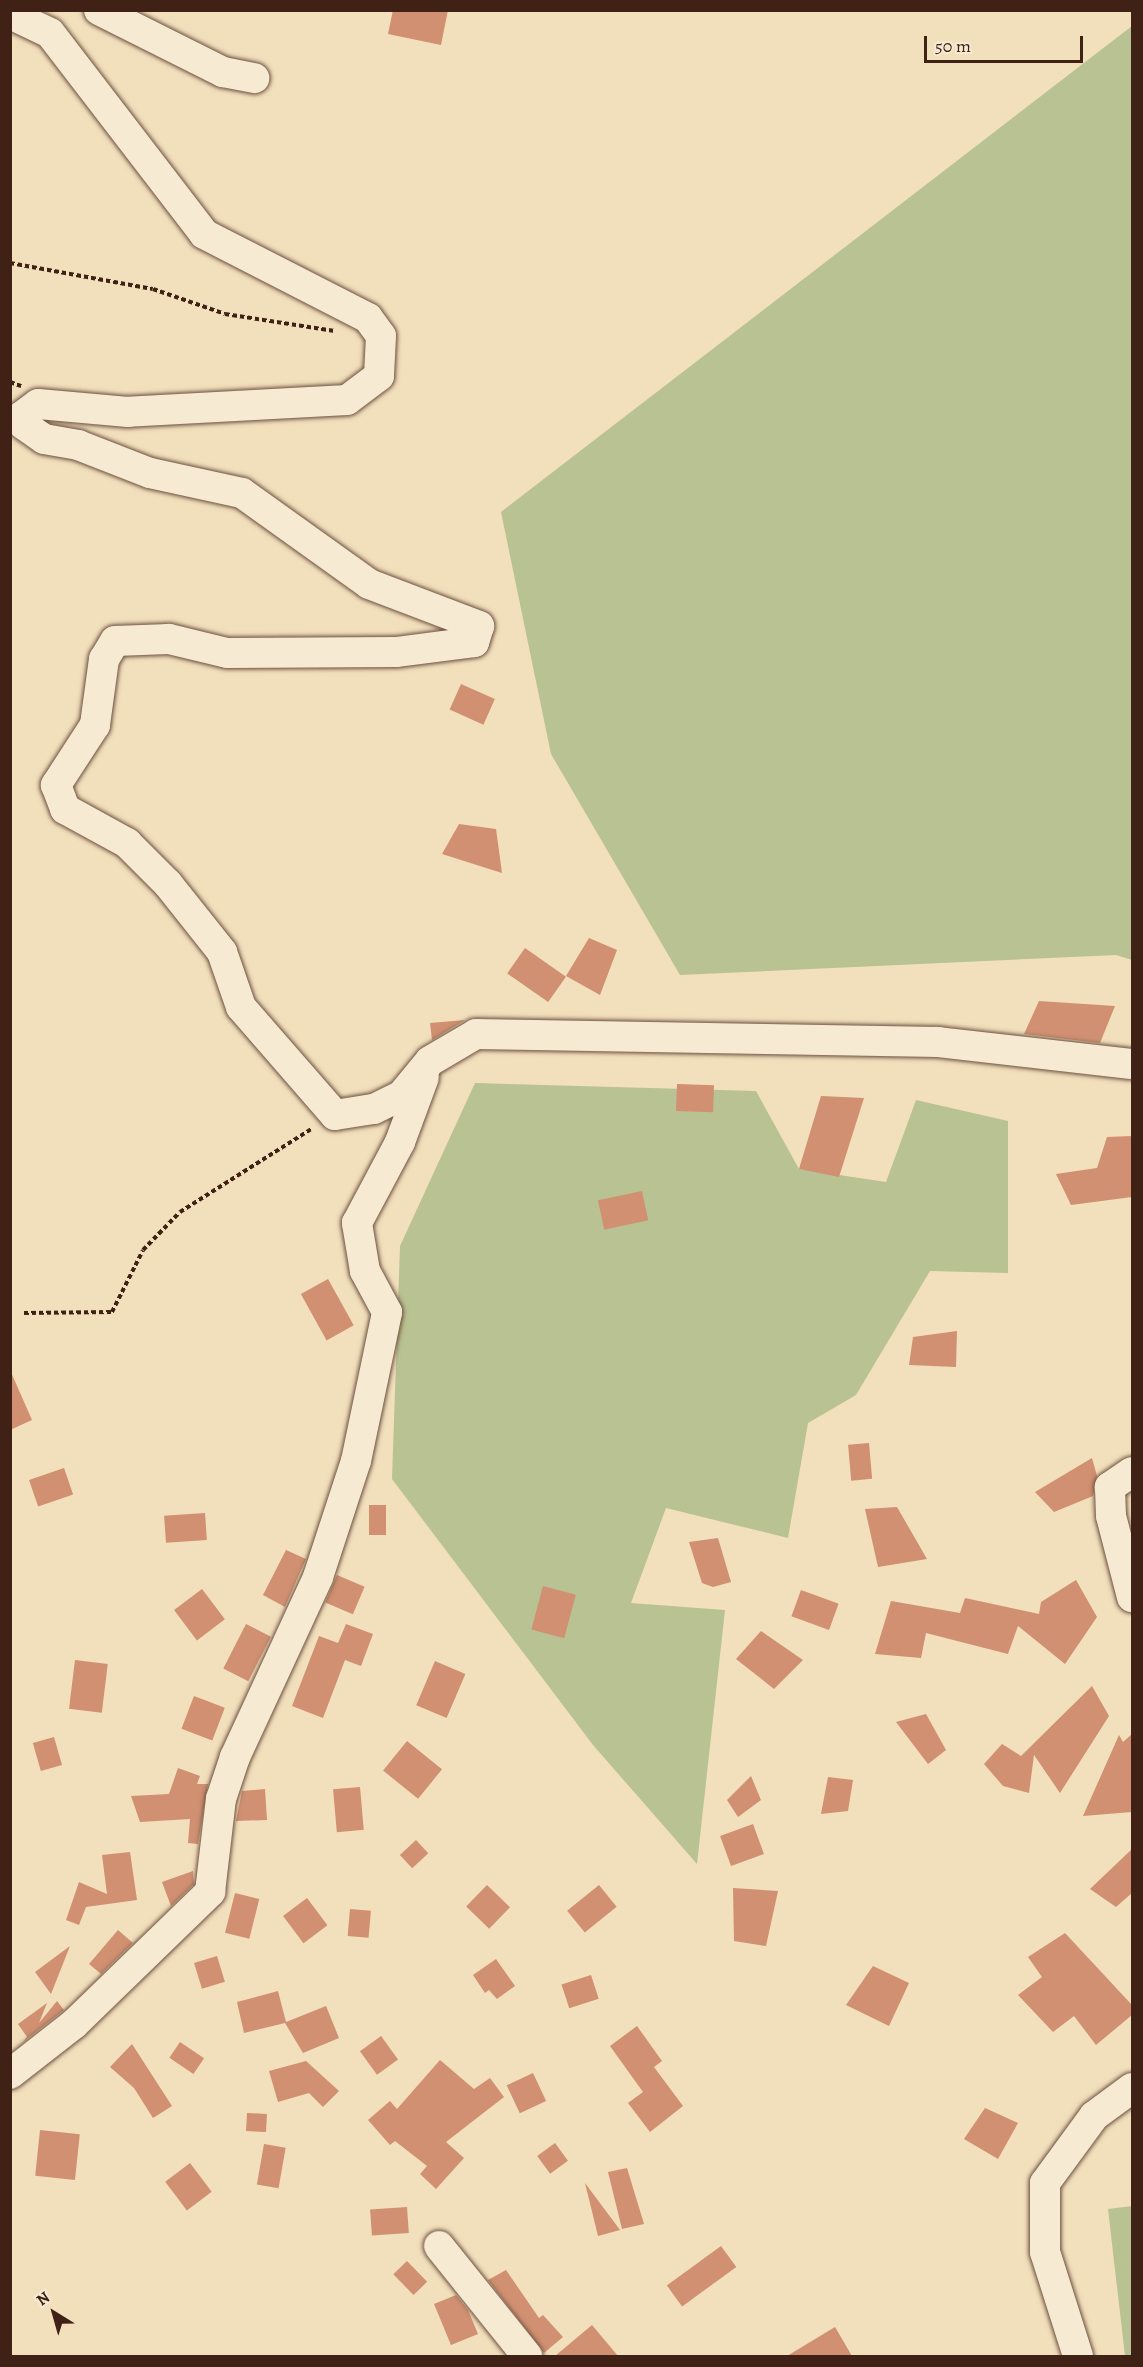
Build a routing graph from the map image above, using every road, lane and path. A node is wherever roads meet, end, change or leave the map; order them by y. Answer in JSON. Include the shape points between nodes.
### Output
{"nodes":[{"id":1,"x":99,"y":10,"type":"edge"},
{"id":2,"x":10,"y":14,"type":"edge"},
{"id":3,"x":254,"y":78,"type":"dead end"},
{"id":4,"x":10,"y":263,"type":"edge"},
{"id":5,"x":338,"y":332,"type":"dead end"},
{"id":6,"x":16,"y":416,"type":"edge"},
{"id":7,"x":430,"y":1061,"type":"junction"},
{"id":8,"x":1132,"y":1064,"type":"edge"},
{"id":9,"x":335,"y":1114,"type":"junction"},
{"id":10,"x":24,"y":1313,"type":"dead end"},
{"id":11,"x":1132,"y":1472,"type":"edge"},
{"id":12,"x":1132,"y":1597,"type":"edge"},
{"id":13,"x":10,"y":2074,"type":"edge"},
{"id":14,"x":1132,"y":2088,"type":"edge"},
{"id":15,"x":439,"y":2246,"type":"dead end"},
{"id":16,"x":527,"y":2356,"type":"edge"},
{"id":17,"x":1078,"y":2356,"type":"edge"}],
"edges":[{"from":1,"to":3,"type":"street","via":[[223,72]]},
{"from":2,"to":6,"type":"street","via":[[50,33],[204,234],[368,318],[381,336],[378,376],[347,400],[128,412],[38,404]]},
{"from":4,"to":5,"type":"path","via":[[153,289],[225,314]]},
{"from":6,"to":9,"type":"street","via":[[44,439],[78,445],[150,472],[242,493],[369,584],[479,626],[474,642],[396,652],[227,652],[169,639],[116,641],[104,659],[95,725],[56,785],[64,809],[127,843],[168,884],[222,952],[241,1007]]},
{"from":7,"to":8,"type":"street","via":[[476,1034],[561,1033],[938,1042]]},
{"from":7,"to":9,"type":"street","via":[[401,1096],[374,1109]]},
{"from":7,"to":13,"type":"street","via":[[400,1142],[357,1223],[365,1271],[387,1312],[356,1461],[318,1577],[235,1757],[221,1798],[210,1892],[74,2024]]},
{"from":9,"to":10,"type":"path","via":[[180,1212],[143,1250],[112,1312]]},
{"from":11,"to":12,"type":"street","via":[[1110,1487],[1111,1516]]},
{"from":14,"to":17,"type":"street","via":[[1094,2116],[1045,2183],[1045,2252]]},
{"from":15,"to":16,"type":"street"}]}
